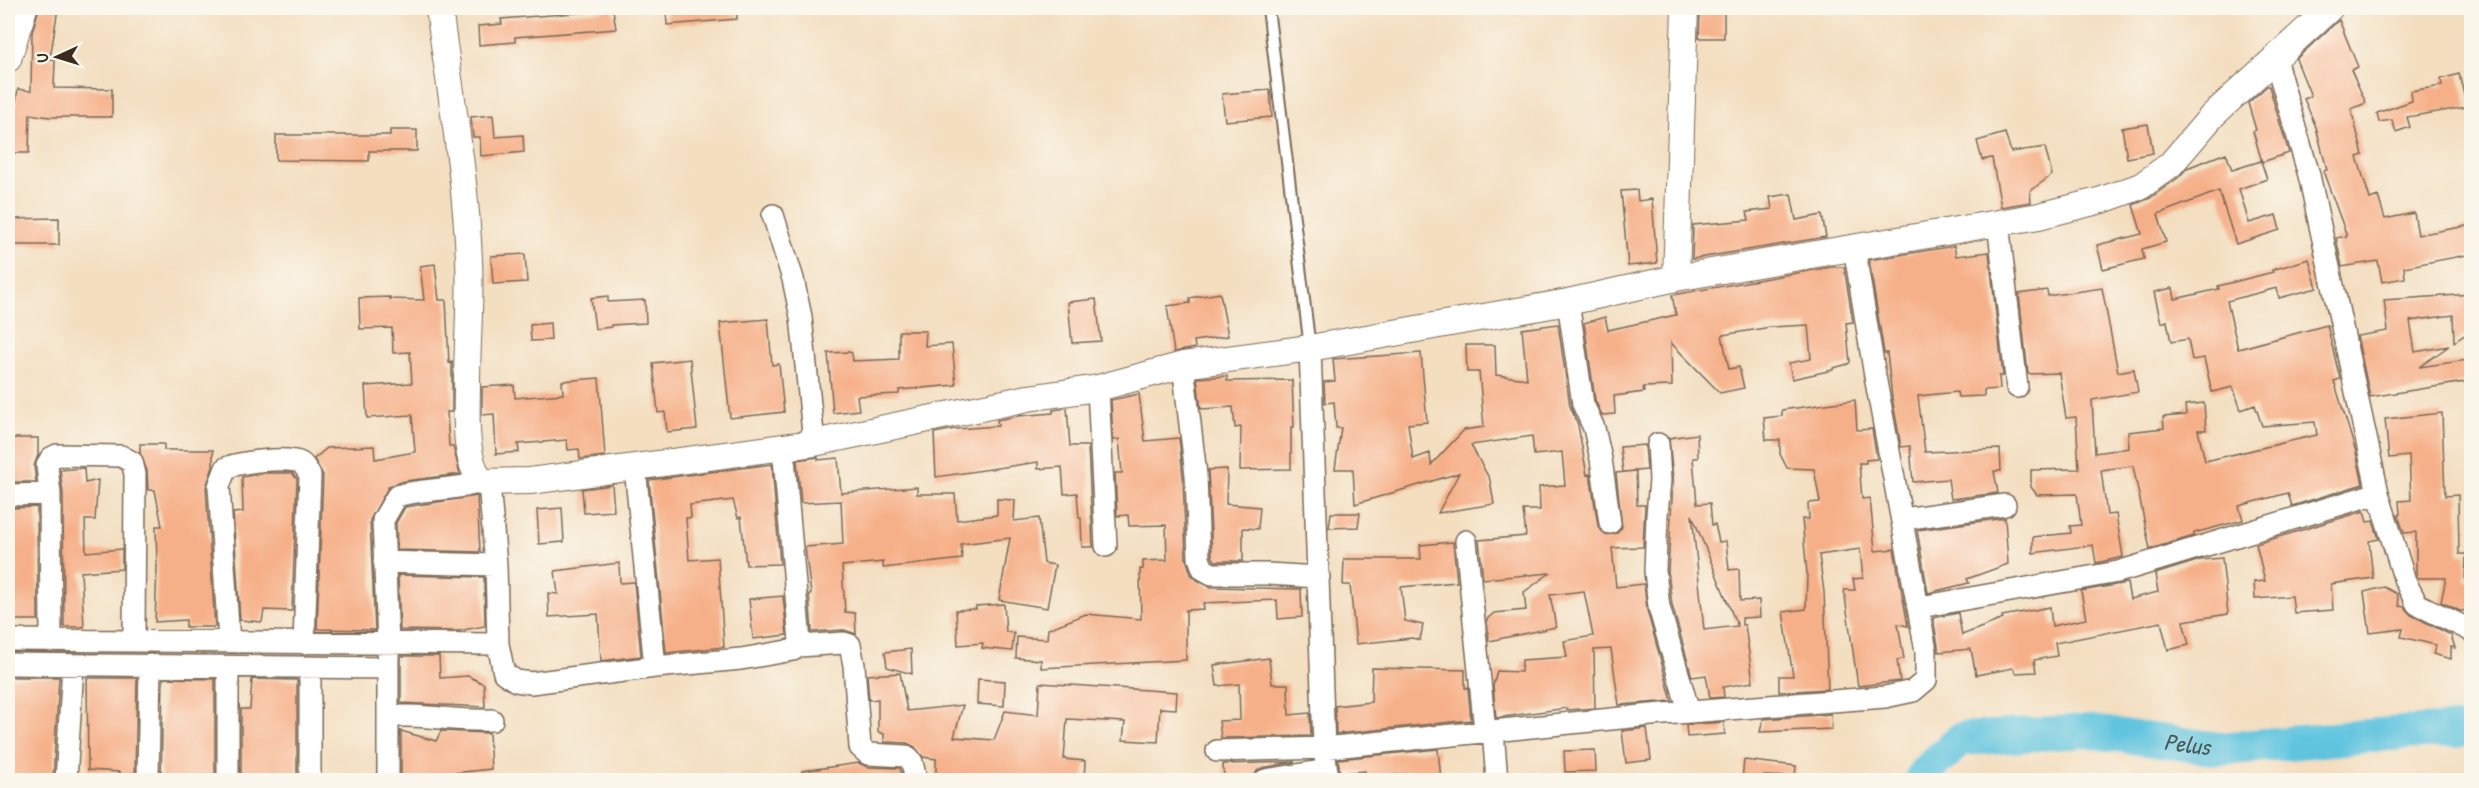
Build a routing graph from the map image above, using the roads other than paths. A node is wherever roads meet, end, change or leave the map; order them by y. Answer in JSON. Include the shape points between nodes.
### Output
{"nodes":[{"id":1,"x":24,"y":8,"type":"edge"},
{"id":2,"x":439,"y":8,"type":"edge"},
{"id":3,"x":1268,"y":8,"type":"edge"},
{"id":4,"x":1685,"y":8,"type":"edge"},
{"id":5,"x":2330,"y":8,"type":"edge"},
{"id":6,"x":8,"y":59,"type":"edge"},
{"id":7,"x":2275,"y":59,"type":"junction"},
{"id":8,"x":773,"y":215,"type":"dead end"},
{"id":9,"x":1998,"y":222,"type":"junction"},
{"id":10,"x":1854,"y":247,"type":"junction"},
{"id":11,"x":1676,"y":278,"type":"junction"},
{"id":12,"x":1568,"y":302,"type":"junction"},
{"id":13,"x":1310,"y":348,"type":"junction"},
{"id":14,"x":1183,"y":366,"type":"junction"},
{"id":15,"x":2017,"y":387,"type":"dead end"},
{"id":16,"x":1098,"y":388,"type":"junction"},
{"id":17,"x":814,"y":443,"type":"junction"},
{"id":18,"x":1658,"y":444,"type":"dead end"},
{"id":19,"x":783,"y":447,"type":"junction"},
{"id":20,"x":635,"y":467,"type":"junction"},
{"id":21,"x":485,"y":482,"type":"junction"},
{"id":22,"x":2378,"y":493,"type":"junction"},
{"id":23,"x":50,"y":494,"type":"junction"},
{"id":24,"x":8,"y":495,"type":"edge"},
{"id":25,"x":2005,"y":505,"type":"dead end"},
{"id":26,"x":1903,"y":519,"type":"junction"},
{"id":27,"x":1610,"y":524,"type":"dead end"},
{"id":28,"x":1466,"y":541,"type":"dead end"},
{"id":29,"x":1106,"y":546,"type":"dead end"},
{"id":30,"x":384,"y":562,"type":"junction"},
{"id":31,"x":496,"y":565,"type":"junction"},
{"id":32,"x":1319,"y":577,"type":"junction"},
{"id":33,"x":1920,"y":607,"type":"junction"},
{"id":34,"x":2472,"y":631,"type":"edge"},
{"id":35,"x":8,"y":640,"type":"edge"},
{"id":36,"x":51,"y":641,"type":"junction"},
{"id":37,"x":134,"y":641,"type":"junction"},
{"id":38,"x":229,"y":642,"type":"junction"},
{"id":39,"x":304,"y":643,"type":"junction"},
{"id":40,"x":388,"y":644,"type":"junction"},
{"id":41,"x":498,"y":644,"type":"junction"},
{"id":42,"x":799,"y":646,"type":"junction"},
{"id":43,"x":8,"y":664,"type":"edge"},
{"id":44,"x":73,"y":665,"type":"junction"},
{"id":45,"x":150,"y":665,"type":"junction"},
{"id":46,"x":228,"y":667,"type":"junction"},
{"id":47,"x":310,"y":667,"type":"junction"},
{"id":48,"x":655,"y":667,"type":"junction"},
{"id":49,"x":388,"y":668,"type":"junction"},
{"id":50,"x":1689,"y":712,"type":"junction"},
{"id":51,"x":388,"y":716,"type":"junction"},
{"id":52,"x":492,"y":720,"type":"dead end"},
{"id":53,"x":1489,"y":731,"type":"junction"},
{"id":54,"x":1324,"y":748,"type":"junction"},
{"id":55,"x":1217,"y":752,"type":"dead end"},
{"id":56,"x":1328,"y":775,"type":"edge"},
{"id":57,"x":66,"y":780,"type":"edge"},
{"id":58,"x":148,"y":780,"type":"edge"},
{"id":59,"x":228,"y":780,"type":"edge"},
{"id":60,"x":310,"y":780,"type":"edge"},
{"id":61,"x":388,"y":780,"type":"edge"},
{"id":62,"x":916,"y":780,"type":"edge"},
{"id":63,"x":1265,"y":780,"type":"edge"},
{"id":64,"x":1497,"y":780,"type":"edge"}],
"edges":[{"from":1,"to":6,"type":"street"},
{"from":2,"to":21,"type":"street","via":[[457,129],[470,262],[469,448],[476,474]]},
{"from":3,"to":13,"type":"lane"},
{"from":4,"to":11,"type":"street"},
{"from":5,"to":7,"type":"street"},
{"from":7,"to":9,"type":"street","via":[[2213,115],[2170,165],[2141,186],[2039,216]]},
{"from":7,"to":22,"type":"street","via":[[2309,175]]},
{"from":8,"to":17,"type":"street","via":[[801,317]]},
{"from":9,"to":10,"type":"street"},
{"from":9,"to":15,"type":"street"},
{"from":10,"to":11,"type":"street"},
{"from":10,"to":26,"type":"street"},
{"from":11,"to":12,"type":"street"},
{"from":12,"to":13,"type":"street"},
{"from":12,"to":27,"type":"street","via":[[1583,404],[1601,459]]},
{"from":13,"to":14,"type":"street"},
{"from":13,"to":32,"type":"street"},
{"from":14,"to":16,"type":"street"},
{"from":14,"to":32,"type":"street","via":[[1203,569],[1212,574]]},
{"from":16,"to":17,"type":"street","via":[[1028,398]]},
{"from":16,"to":29,"type":"street"},
{"from":17,"to":19,"type":"street"},
{"from":18,"to":50,"type":"street","via":[[1656,580],[1667,639]]},
{"from":19,"to":20,"type":"street"},
{"from":19,"to":42,"type":"street"},
{"from":20,"to":21,"type":"street","via":[[524,482]]},
{"from":20,"to":48,"type":"street"},
{"from":21,"to":30,"type":"street","via":[[397,496],[383,520]]},
{"from":21,"to":31,"type":"street"},
{"from":22,"to":33,"type":"street","via":[[2118,572]]},
{"from":22,"to":34,"type":"street","via":[[2405,581],[2417,604]]},
{"from":23,"to":24,"type":"street"},
{"from":23,"to":36,"type":"street"},
{"from":23,"to":37,"type":"street","via":[[47,465],[57,455],[122,456],[132,462]]},
{"from":25,"to":26,"type":"street"},
{"from":26,"to":33,"type":"street"},
{"from":28,"to":53,"type":"street"},
{"from":30,"to":31,"type":"street"},
{"from":30,"to":40,"type":"street"},
{"from":31,"to":41,"type":"street"},
{"from":32,"to":54,"type":"street"},
{"from":33,"to":50,"type":"street","via":[[1926,680],[1913,691],[1885,698]]},
{"from":35,"to":36,"type":"street"},
{"from":36,"to":37,"type":"street"},
{"from":37,"to":38,"type":"street"},
{"from":38,"to":39,"type":"street"},
{"from":38,"to":39,"type":"street","via":[[219,486],[226,468],[236,463],[292,460],[302,464],[310,475]]},
{"from":39,"to":40,"type":"street"},
{"from":40,"to":41,"type":"street"},
{"from":40,"to":49,"type":"street"},
{"from":41,"to":48,"type":"street","via":[[504,673],[516,681],[531,683]]},
{"from":42,"to":48,"type":"street","via":[[741,659]]},
{"from":42,"to":62,"type":"street","via":[[850,645],[860,747],[868,754],[906,756],[912,762]]},
{"from":43,"to":44,"type":"street"},
{"from":44,"to":45,"type":"street"},
{"from":44,"to":57,"type":"street"},
{"from":45,"to":46,"type":"street"},
{"from":45,"to":58,"type":"street"},
{"from":46,"to":47,"type":"street"},
{"from":46,"to":59,"type":"street"},
{"from":47,"to":49,"type":"street"},
{"from":47,"to":60,"type":"street"},
{"from":49,"to":51,"type":"street"},
{"from":50,"to":53,"type":"street"},
{"from":51,"to":52,"type":"street"},
{"from":51,"to":61,"type":"street"},
{"from":53,"to":54,"type":"street"},
{"from":53,"to":64,"type":"street"},
{"from":54,"to":55,"type":"street"},
{"from":54,"to":56,"type":"street"},
{"from":56,"to":63,"type":"street"}]}
